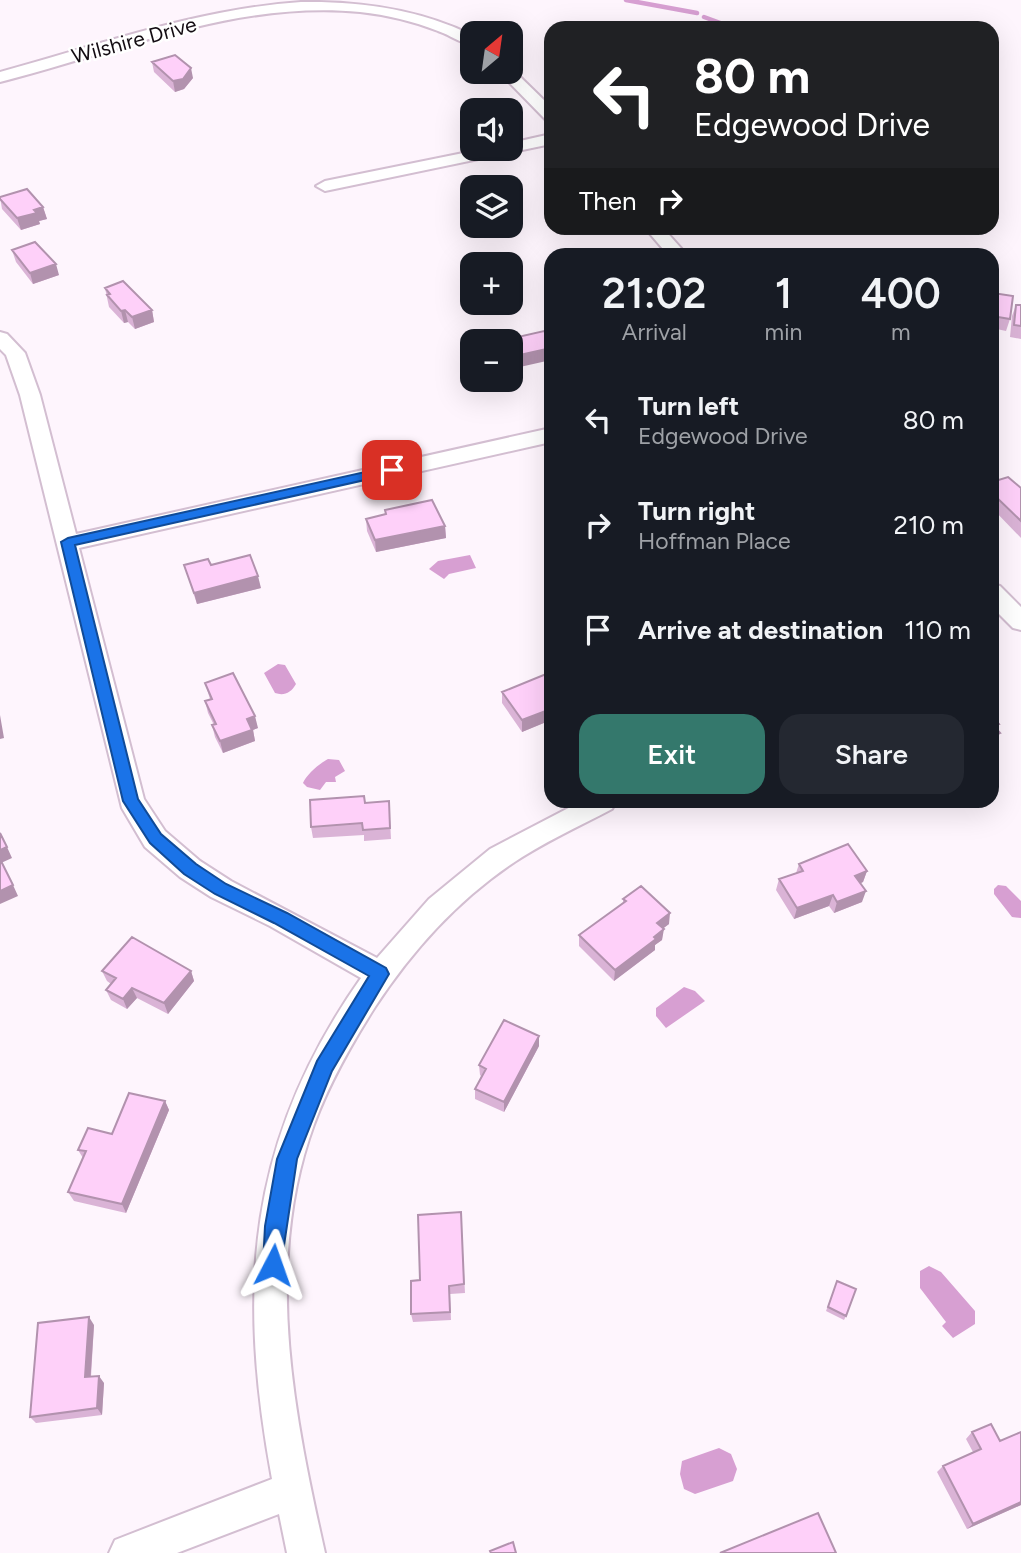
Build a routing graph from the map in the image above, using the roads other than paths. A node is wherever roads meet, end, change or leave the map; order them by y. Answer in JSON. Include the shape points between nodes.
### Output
{"nodes":[{"id":1,"x":460,"y":35,"type":"edge"},
{"id":2,"x":0,"y":77,"type":"edge"},
{"id":3,"x":520,"y":84,"type":"edge"},
{"id":4,"x":544,"y":109,"type":"edge"},
{"id":5,"x":544,"y":140,"type":"edge"},
{"id":6,"x":523,"y":145,"type":"edge"},
{"id":7,"x":460,"y":158,"type":"edge"},
{"id":8,"x":325,"y":186,"type":"dead end"},
{"id":9,"x":0,"y":338,"type":"edge"},
{"id":10,"x":544,"y":437,"type":"edge"},
{"id":11,"x":68,"y":542,"type":"junction"},
{"id":12,"x":999,"y":599,"type":"edge"},
{"id":13,"x":1021,"y":622,"type":"edge"},
{"id":14,"x":592,"y":808,"type":"edge"},
{"id":15,"x":380,"y":974,"type":"junction"},
{"id":16,"x":293,"y":1490,"type":"junction"},
{"id":17,"x":128,"y":1553,"type":"edge"},
{"id":18,"x":306,"y":1553,"type":"edge"}],
"edges":[{"from":1,"to":2,"type":"street","name":"Wilshire Drive","via":[[391,12],[280,6],[226,15]]},
{"from":3,"to":4,"type":"street"},
{"from":5,"to":6,"type":"street"},
{"from":7,"to":8,"type":"street"},
{"from":9,"to":11,"type":"street","via":[[15,353],[30,395]]},
{"from":10,"to":11,"type":"street"},
{"from":11,"to":15,"type":"street","via":[[131,801],[155,839],[220,889]]},
{"from":12,"to":13,"type":"street"},
{"from":14,"to":15,"type":"street","via":[[500,857],[449,900]]},
{"from":15,"to":16,"type":"street","via":[[315,1085],[287,1159],[275,1226],[272,1359],[282,1444]]},
{"from":16,"to":17,"type":"street"},
{"from":16,"to":18,"type":"street"}]}
